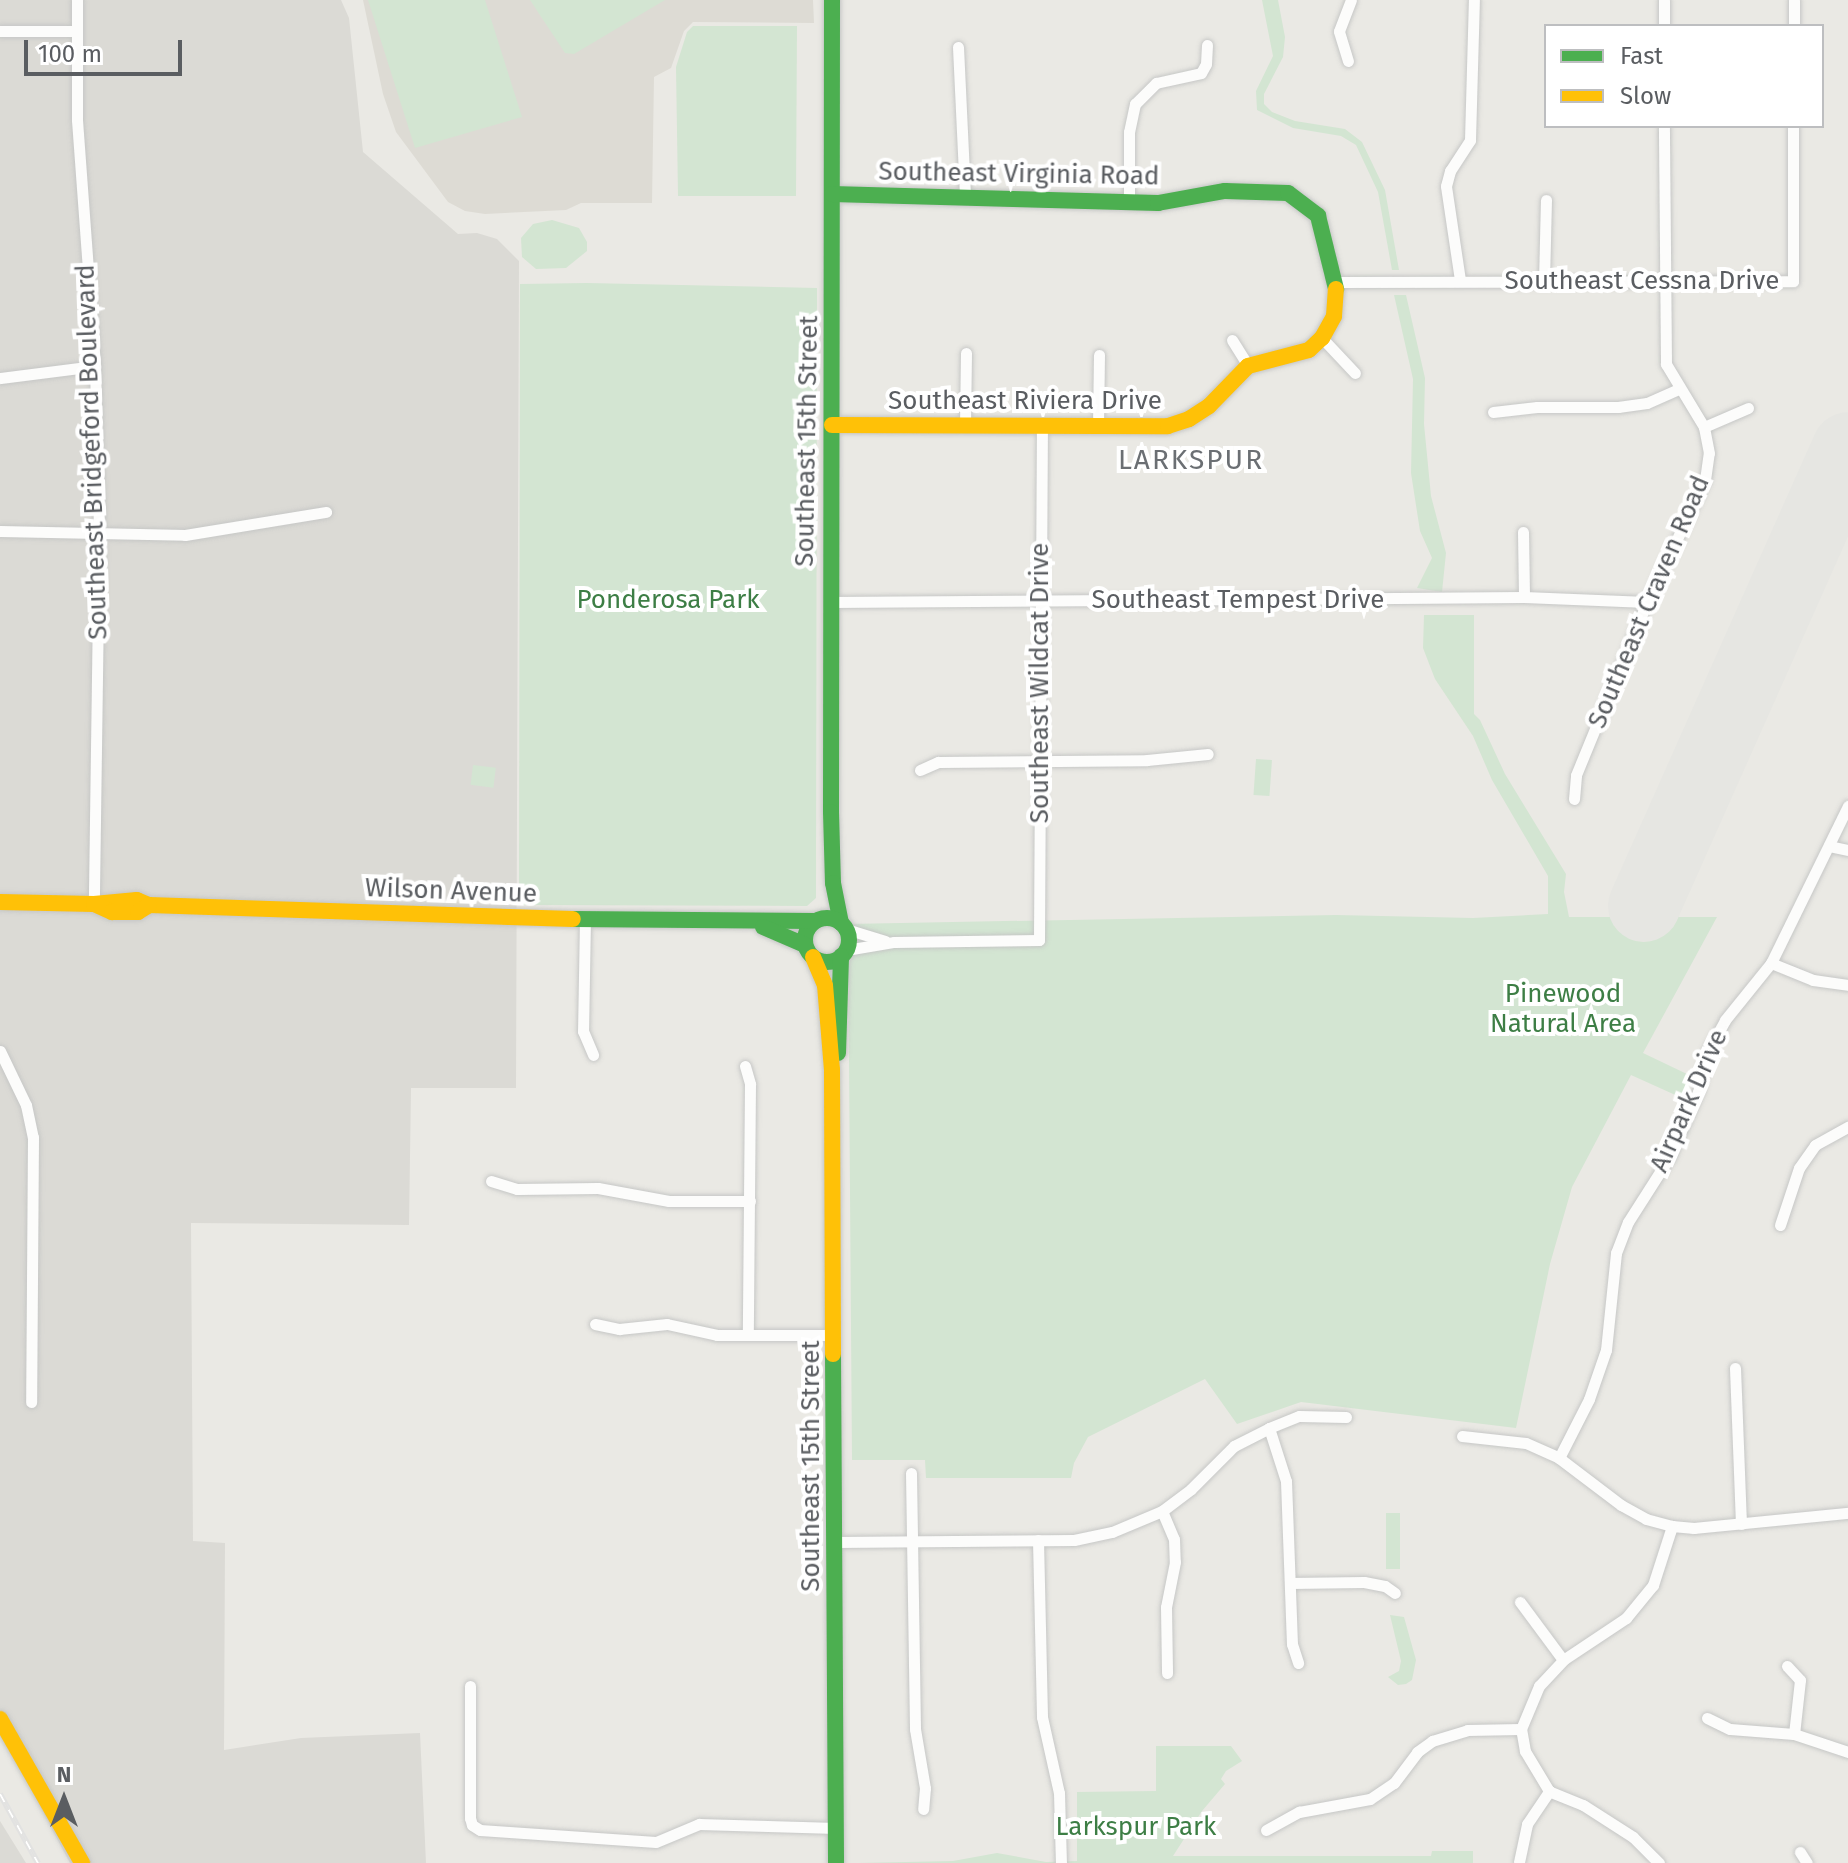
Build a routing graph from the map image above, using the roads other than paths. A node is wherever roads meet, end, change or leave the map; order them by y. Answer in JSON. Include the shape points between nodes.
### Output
{"nodes":[{"id":1,"x":77,"y":0,"type":"edge"},
{"id":2,"x":832,"y":0,"type":"edge"},
{"id":3,"x":1351,"y":0,"type":"edge"},
{"id":4,"x":1474,"y":0,"type":"edge"},
{"id":5,"x":1664,"y":0,"type":"edge"},
{"id":6,"x":1794,"y":0,"type":"edge"},
{"id":7,"x":1664,"y":24,"type":"edge"},
{"id":8,"x":1794,"y":24,"type":"edge"},
{"id":9,"x":0,"y":31,"type":"edge"},
{"id":10,"x":76,"y":31,"type":"junction"},
{"id":11,"x":1207,"y":45,"type":"dead end"},
{"id":12,"x":958,"y":47,"type":"dead end"},
{"id":13,"x":1348,"y":61,"type":"dead end"},
{"id":14,"x":1664,"y":128,"type":"edge"},
{"id":15,"x":1793,"y":128,"type":"edge"},
{"id":16,"x":832,"y":194,"type":"junction"},
{"id":17,"x":965,"y":195,"type":"junction"},
{"id":18,"x":1546,"y":200,"type":"dead end"},
{"id":19,"x":1129,"y":201,"type":"junction"},
{"id":20,"x":1460,"y":280,"type":"junction"},
{"id":21,"x":1544,"y":281,"type":"junction"},
{"id":22,"x":1663,"y":281,"type":"junction"},
{"id":23,"x":1337,"y":282,"type":"junction"},
{"id":24,"x":1322,"y":338,"type":"junction"},
{"id":25,"x":1232,"y":340,"type":"dead end"},
{"id":26,"x":966,"y":353,"type":"dead end"},
{"id":27,"x":1099,"y":355,"type":"dead end"},
{"id":28,"x":95,"y":366,"type":"junction"},
{"id":29,"x":1248,"y":366,"type":"junction"},
{"id":30,"x":1355,"y":373,"type":"dead end"},
{"id":31,"x":0,"y":378,"type":"edge"},
{"id":32,"x":1678,"y":389,"type":"junction"},
{"id":33,"x":1748,"y":408,"type":"dead end"},
{"id":34,"x":1493,"y":412,"type":"dead end"},
{"id":35,"x":832,"y":425,"type":"junction"},
{"id":36,"x":965,"y":425,"type":"junction"},
{"id":37,"x":1042,"y":426,"type":"junction"},
{"id":38,"x":1098,"y":426,"type":"junction"},
{"id":39,"x":1704,"y":427,"type":"junction"},
{"id":40,"x":326,"y":512,"type":"dead end"},
{"id":41,"x":0,"y":531,"type":"edge"},
{"id":42,"x":1523,"y":532,"type":"dead end"},
{"id":43,"x":99,"y":534,"type":"junction"},
{"id":44,"x":1524,"y":597,"type":"junction"},
{"id":45,"x":1039,"y":601,"type":"junction"},
{"id":46,"x":830,"y":602,"type":"junction"},
{"id":47,"x":1647,"y":602,"type":"junction"},
{"id":48,"x":1208,"y":754,"type":"dead end"},
{"id":49,"x":1040,"y":760,"type":"junction"},
{"id":50,"x":920,"y":770,"type":"dead end"},
{"id":51,"x":1574,"y":799,"type":"dead end"},
{"id":52,"x":1848,"y":806,"type":"edge"},
{"id":53,"x":1829,"y":846,"type":"junction"},
{"id":54,"x":1848,"y":850,"type":"edge"},
{"id":55,"x":833,"y":883,"type":"junction"},
{"id":56,"x":0,"y":902,"type":"edge"},
{"id":57,"x":94,"y":904,"type":"junction"},
{"id":58,"x":585,"y":919,"type":"junction"},
{"id":59,"x":818,"y":920,"type":"junction"},
{"id":60,"x":750,"y":923,"type":"junction"},
{"id":61,"x":843,"y":926,"type":"junction"},
{"id":62,"x":894,"y":942,"type":"junction"},
{"id":63,"x":809,"y":951,"type":"junction"},
{"id":64,"x":843,"y":953,"type":"junction"},
{"id":65,"x":1771,"y":963,"type":"junction"},
{"id":66,"x":1848,"y":985,"type":"edge"},
{"id":67,"x":0,"y":1051,"type":"edge"},
{"id":68,"x":593,"y":1055,"type":"dead end"},
{"id":69,"x":745,"y":1066,"type":"dead end"},
{"id":70,"x":832,"y":1070,"type":"junction"},
{"id":71,"x":1848,"y":1127,"type":"edge"},
{"id":72,"x":491,"y":1181,"type":"dead end"},
{"id":73,"x":750,"y":1201,"type":"junction"},
{"id":74,"x":1780,"y":1225,"type":"dead end"},
{"id":75,"x":595,"y":1324,"type":"dead end"},
{"id":76,"x":748,"y":1334,"type":"junction"},
{"id":77,"x":834,"y":1335,"type":"junction"},
{"id":78,"x":1735,"y":1368,"type":"dead end"},
{"id":79,"x":31,"y":1402,"type":"dead end"},
{"id":80,"x":1346,"y":1417,"type":"dead end"},
{"id":81,"x":1269,"y":1428,"type":"junction"},
{"id":82,"x":1462,"y":1436,"type":"dead end"},
{"id":83,"x":1559,"y":1458,"type":"junction"},
{"id":84,"x":911,"y":1473,"type":"dead end"},
{"id":85,"x":1162,"y":1511,"type":"junction"},
{"id":86,"x":1848,"y":1513,"type":"edge"},
{"id":87,"x":1741,"y":1524,"type":"junction"},
{"id":88,"x":1672,"y":1526,"type":"junction"},
{"id":89,"x":1038,"y":1540,"type":"junction"},
{"id":90,"x":914,"y":1541,"type":"junction"},
{"id":91,"x":836,"y":1542,"type":"junction"},
{"id":92,"x":1290,"y":1583,"type":"junction"},
{"id":93,"x":1395,"y":1593,"type":"dead end"},
{"id":94,"x":1520,"y":1602,"type":"dead end"},
{"id":95,"x":1563,"y":1660,"type":"junction"},
{"id":96,"x":1298,"y":1663,"type":"dead end"},
{"id":97,"x":1787,"y":1666,"type":"dead end"},
{"id":98,"x":1167,"y":1673,"type":"dead end"},
{"id":99,"x":470,"y":1686,"type":"dead end"},
{"id":100,"x":1707,"y":1718,"type":"dead end"},
{"id":101,"x":0,"y":1719,"type":"edge"},
{"id":102,"x":1521,"y":1729,"type":"junction"},
{"id":103,"x":1794,"y":1734,"type":"junction"},
{"id":104,"x":1848,"y":1752,"type":"edge"},
{"id":105,"x":1549,"y":1791,"type":"junction"},
{"id":106,"x":923,"y":1809,"type":"dead end"},
{"id":107,"x":836,"y":1828,"type":"junction"},
{"id":108,"x":1266,"y":1830,"type":"dead end"},
{"id":109,"x":1519,"y":1862,"type":"edge"},
{"id":110,"x":82,"y":1863,"type":"edge"},
{"id":111,"x":836,"y":1863,"type":"edge"},
{"id":112,"x":1061,"y":1863,"type":"edge"},
{"id":113,"x":1659,"y":1863,"type":"edge"}],
"edges":[{"from":1,"to":10,"type":"street","name":"Southeast Bridgeford Boulevard"},
{"from":2,"to":16,"type":"street","name":"Southeast 15th Street"},
{"from":3,"to":13,"type":"street","via":[[1339,31]]},
{"from":4,"to":20,"type":"street","via":[[1470,140],[1446,186]]},
{"from":5,"to":7,"type":"street"},
{"from":6,"to":8,"type":"street"},
{"from":9,"to":10,"type":"street"},
{"from":10,"to":28,"type":"street","name":"Southeast Bridgeford Boulevard","via":[[77,120]]},
{"from":11,"to":19,"type":"street","via":[[1201,73],[1156,83],[1135,104],[1129,132]]},
{"from":12,"to":17,"type":"street"},
{"from":14,"to":22,"type":"street","name":"Southeast Craven Road"},
{"from":15,"to":22,"type":"street","name":"Southeast Cessna Drive","via":[[1793,281]]},
{"from":16,"to":17,"type":"street","name":"Southeast Virginia Road"},
{"from":16,"to":35,"type":"street","name":"Southeast 15th Street"},
{"from":17,"to":19,"type":"street","name":"Southeast Virginia Road"},
{"from":18,"to":21,"type":"street"},
{"from":19,"to":23,"type":"street","name":"Southeast Virginia Road","via":[[1173,202],[1225,191],[1288,193],[1318,216]]},
{"from":20,"to":21,"type":"street","name":"Southeast Cessna Drive"},
{"from":20,"to":23,"type":"street","name":"Southeast Cessna Drive"},
{"from":21,"to":22,"type":"street","name":"Southeast Cessna Drive"},
{"from":22,"to":32,"type":"street","name":"Southeast Craven Road","via":[[1666,364]]},
{"from":23,"to":24,"type":"street","via":[[1334,316]]},
{"from":24,"to":29,"type":"street","via":[[1309,350]]},
{"from":24,"to":30,"type":"street"},
{"from":25,"to":29,"type":"street"},
{"from":26,"to":36,"type":"street"},
{"from":27,"to":38,"type":"street"},
{"from":28,"to":31,"type":"street"},
{"from":28,"to":43,"type":"street","name":"Southeast Bridgeford Boulevard"},
{"from":29,"to":38,"type":"street","name":"Southeast Riviera Drive","via":[[1189,419],[1168,426]]},
{"from":32,"to":34,"type":"street","via":[[1647,403],[1618,407]]},
{"from":32,"to":39,"type":"street","name":"Southeast Craven Road"},
{"from":33,"to":39,"type":"street"},
{"from":35,"to":36,"type":"street","name":"Southeast Riviera Drive"},
{"from":35,"to":46,"type":"street","name":"Southeast 15th Street"},
{"from":36,"to":37,"type":"street","name":"Southeast Riviera Drive"},
{"from":37,"to":38,"type":"street","name":"Southeast Riviera Drive"},
{"from":37,"to":45,"type":"street","name":"Southeast Wildcat Drive"},
{"from":39,"to":47,"type":"street","name":"Southeast Craven Road","via":[[1709,453],[1705,480]]},
{"from":40,"to":43,"type":"street","via":[[185,535]]},
{"from":41,"to":43,"type":"street"},
{"from":42,"to":44,"type":"street"},
{"from":43,"to":57,"type":"street","name":"Southeast Bridgeford Boulevard"},
{"from":44,"to":45,"type":"street","name":"Southeast Tempest Drive"},
{"from":44,"to":47,"type":"street","name":"Southeast Tempest Drive"},
{"from":45,"to":46,"type":"street","name":"Southeast Tempest Drive"},
{"from":45,"to":49,"type":"street","name":"Southeast Wildcat Drive"},
{"from":46,"to":55,"type":"street","name":"Southeast 15th Street"},
{"from":47,"to":51,"type":"street","name":"Southeast Craven Road","via":[[1576,775]]},
{"from":48,"to":49,"type":"street"},
{"from":49,"to":50,"type":"street","via":[[938,762]]},
{"from":49,"to":62,"type":"street","name":"Southeast Wildcat Drive","via":[[1039,940]]},
{"from":52,"to":53,"type":"street","name":"Airpark Drive"},
{"from":53,"to":54,"type":"street"},
{"from":53,"to":65,"type":"street","name":"Airpark Drive"},
{"from":55,"to":59,"type":"street","name":"Southeast 15th Street"},
{"from":55,"to":61,"type":"street","name":"Southeast 15th Street"},
{"from":56,"to":57,"type":"street","name":"Wilson Avenue"},
{"from":57,"to":58,"type":"street","name":"Wilson Avenue","via":[[137,900],[149,905]]},
{"from":58,"to":60,"type":"street","name":"Wilson Avenue"},
{"from":58,"to":68,"type":"street","via":[[583,1031]]},
{"from":59,"to":60,"type":"street","name":"Wilson Avenue"},
{"from":59,"to":61,"type":"street"},
{"from":59,"to":63,"type":"street","via":[[806,932]]},
{"from":60,"to":63,"type":"street","name":"Wilson Avenue","via":[[789,935]]},
{"from":61,"to":62,"type":"street","via":[[864,937]]},
{"from":61,"to":64,"type":"street"},
{"from":62,"to":64,"type":"street"},
{"from":63,"to":64,"type":"street","via":[[827,962]]},
{"from":63,"to":70,"type":"street","name":"Southeast 15th Street","via":[[825,985]]},
{"from":64,"to":70,"type":"street","name":"Southeast 15th Street","via":[[840,1050]]},
{"from":65,"to":66,"type":"street","via":[[1813,980]]},
{"from":65,"to":83,"type":"street","name":"Airpark Drive","via":[[1725,1020],[1708,1051],[1698,1092],[1670,1156],[1628,1222],[1616,1253],[1606,1350]]},
{"from":67,"to":79,"type":"street","via":[[26,1105],[33,1137]]},
{"from":69,"to":73,"type":"street","via":[[750,1084]]},
{"from":70,"to":77,"type":"street","name":"Southeast 15th Street"},
{"from":71,"to":74,"type":"street","via":[[1815,1145],[1799,1168]]},
{"from":72,"to":73,"type":"street","via":[[517,1189],[598,1188],[669,1201]]},
{"from":73,"to":76,"type":"street"},
{"from":75,"to":76,"type":"street","via":[[619,1329],[667,1324],[717,1335]]},
{"from":76,"to":77,"type":"street"},
{"from":77,"to":91,"type":"street","name":"Southeast 15th Street"},
{"from":78,"to":87,"type":"street"},
{"from":80,"to":81,"type":"street","via":[[1299,1416]]},
{"from":81,"to":85,"type":"street","via":[[1234,1446]]},
{"from":81,"to":92,"type":"street","via":[[1286,1481]]},
{"from":82,"to":83,"type":"street","via":[[1526,1443]]},
{"from":83,"to":88,"type":"street","via":[[1621,1505]]},
{"from":84,"to":90,"type":"street"},
{"from":85,"to":89,"type":"street","via":[[1112,1532]]},
{"from":85,"to":98,"type":"street","via":[[1174,1539],[1175,1562],[1166,1607]]},
{"from":86,"to":87,"type":"street"},
{"from":87,"to":88,"type":"street"},
{"from":88,"to":95,"type":"street","via":[[1653,1585],[1626,1618]]},
{"from":89,"to":90,"type":"street"},
{"from":89,"to":112,"type":"street","via":[[1042,1717],[1059,1793]]},
{"from":90,"to":91,"type":"street"},
{"from":90,"to":106,"type":"street","via":[[915,1729],[925,1788]]},
{"from":91,"to":107,"type":"street","name":"Southeast 15th Street"},
{"from":92,"to":93,"type":"street","via":[[1364,1582]]},
{"from":92,"to":96,"type":"street","via":[[1292,1644]]},
{"from":94,"to":95,"type":"street"},
{"from":95,"to":102,"type":"street","via":[[1531,1699]]},
{"from":97,"to":103,"type":"street","via":[[1800,1680]]},
{"from":99,"to":107,"type":"street","via":[[470,1818],[480,1830],[656,1842],[699,1824]]},
{"from":100,"to":103,"type":"street","via":[[1730,1729]]},
{"from":101,"to":110,"type":"street"},
{"from":102,"to":105,"type":"street","via":[[1535,1772]]},
{"from":102,"to":108,"type":"street","via":[[1467,1730],[1432,1741],[1394,1783],[1370,1799],[1299,1812]]},
{"from":103,"to":104,"type":"street"},
{"from":105,"to":109,"type":"street","via":[[1527,1824]]},
{"from":105,"to":113,"type":"street","via":[[1583,1805],[1633,1837]]},
{"from":107,"to":111,"type":"street","name":"Southeast 15th Street"}]}
